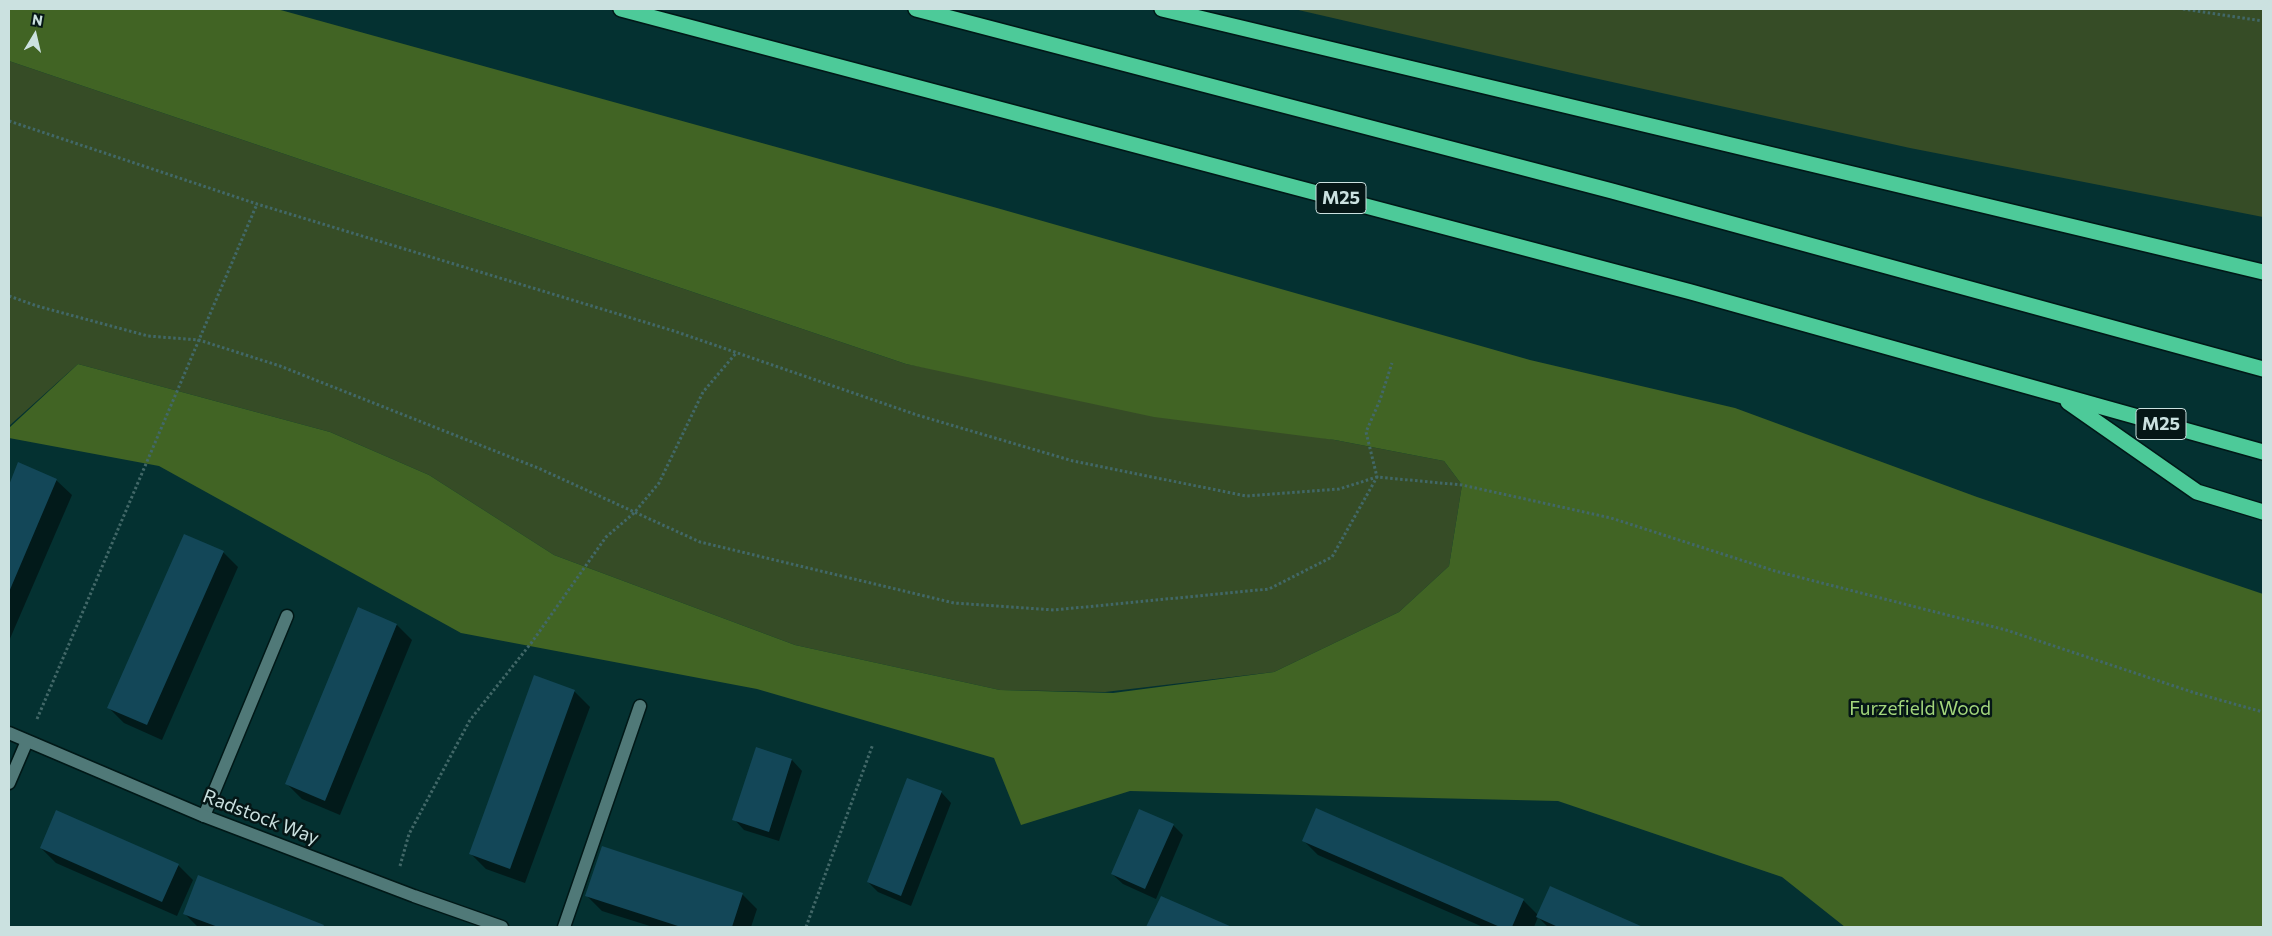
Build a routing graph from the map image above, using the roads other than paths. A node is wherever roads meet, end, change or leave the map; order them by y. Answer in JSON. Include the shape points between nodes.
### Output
{"nodes":[{"id":1,"x":621,"y":9,"type":"edge"},
{"id":2,"x":916,"y":9,"type":"edge"},
{"id":3,"x":1162,"y":9,"type":"edge"},
{"id":4,"x":2263,"y":272,"type":"edge"},
{"id":5,"x":2263,"y":369,"type":"edge"},
{"id":6,"x":2059,"y":395,"type":"junction"},
{"id":7,"x":2263,"y":452,"type":"edge"},
{"id":8,"x":2263,"y":512,"type":"edge"},
{"id":9,"x":287,"y":616,"type":"dead end"},
{"id":10,"x":640,"y":706,"type":"dead end"},
{"id":11,"x":9,"y":733,"type":"edge"},
{"id":12,"x":27,"y":741,"type":"junction"},
{"id":13,"x":9,"y":783,"type":"edge"},
{"id":14,"x":204,"y":816,"type":"junction"},
{"id":15,"x":502,"y":927,"type":"edge"},
{"id":16,"x":564,"y":927,"type":"edge"}],
"edges":[{"from":1,"to":6,"type":"highway","number":"M25","via":[[1605,269]]},
{"from":2,"to":5,"type":"highway","via":[[1612,191]]},
{"from":3,"to":4,"type":"highway"},
{"from":6,"to":7,"type":"highway","number":"M25"},
{"from":6,"to":8,"type":"highway","via":[[2198,492]]},
{"from":9,"to":14,"type":"street"},
{"from":10,"to":16,"type":"street"},
{"from":11,"to":12,"type":"street","name":"Radstock Way"},
{"from":12,"to":13,"type":"street"},
{"from":12,"to":14,"type":"street","name":"Radstock Way"},
{"from":14,"to":15,"type":"street","name":"Radstock Way"}]}
